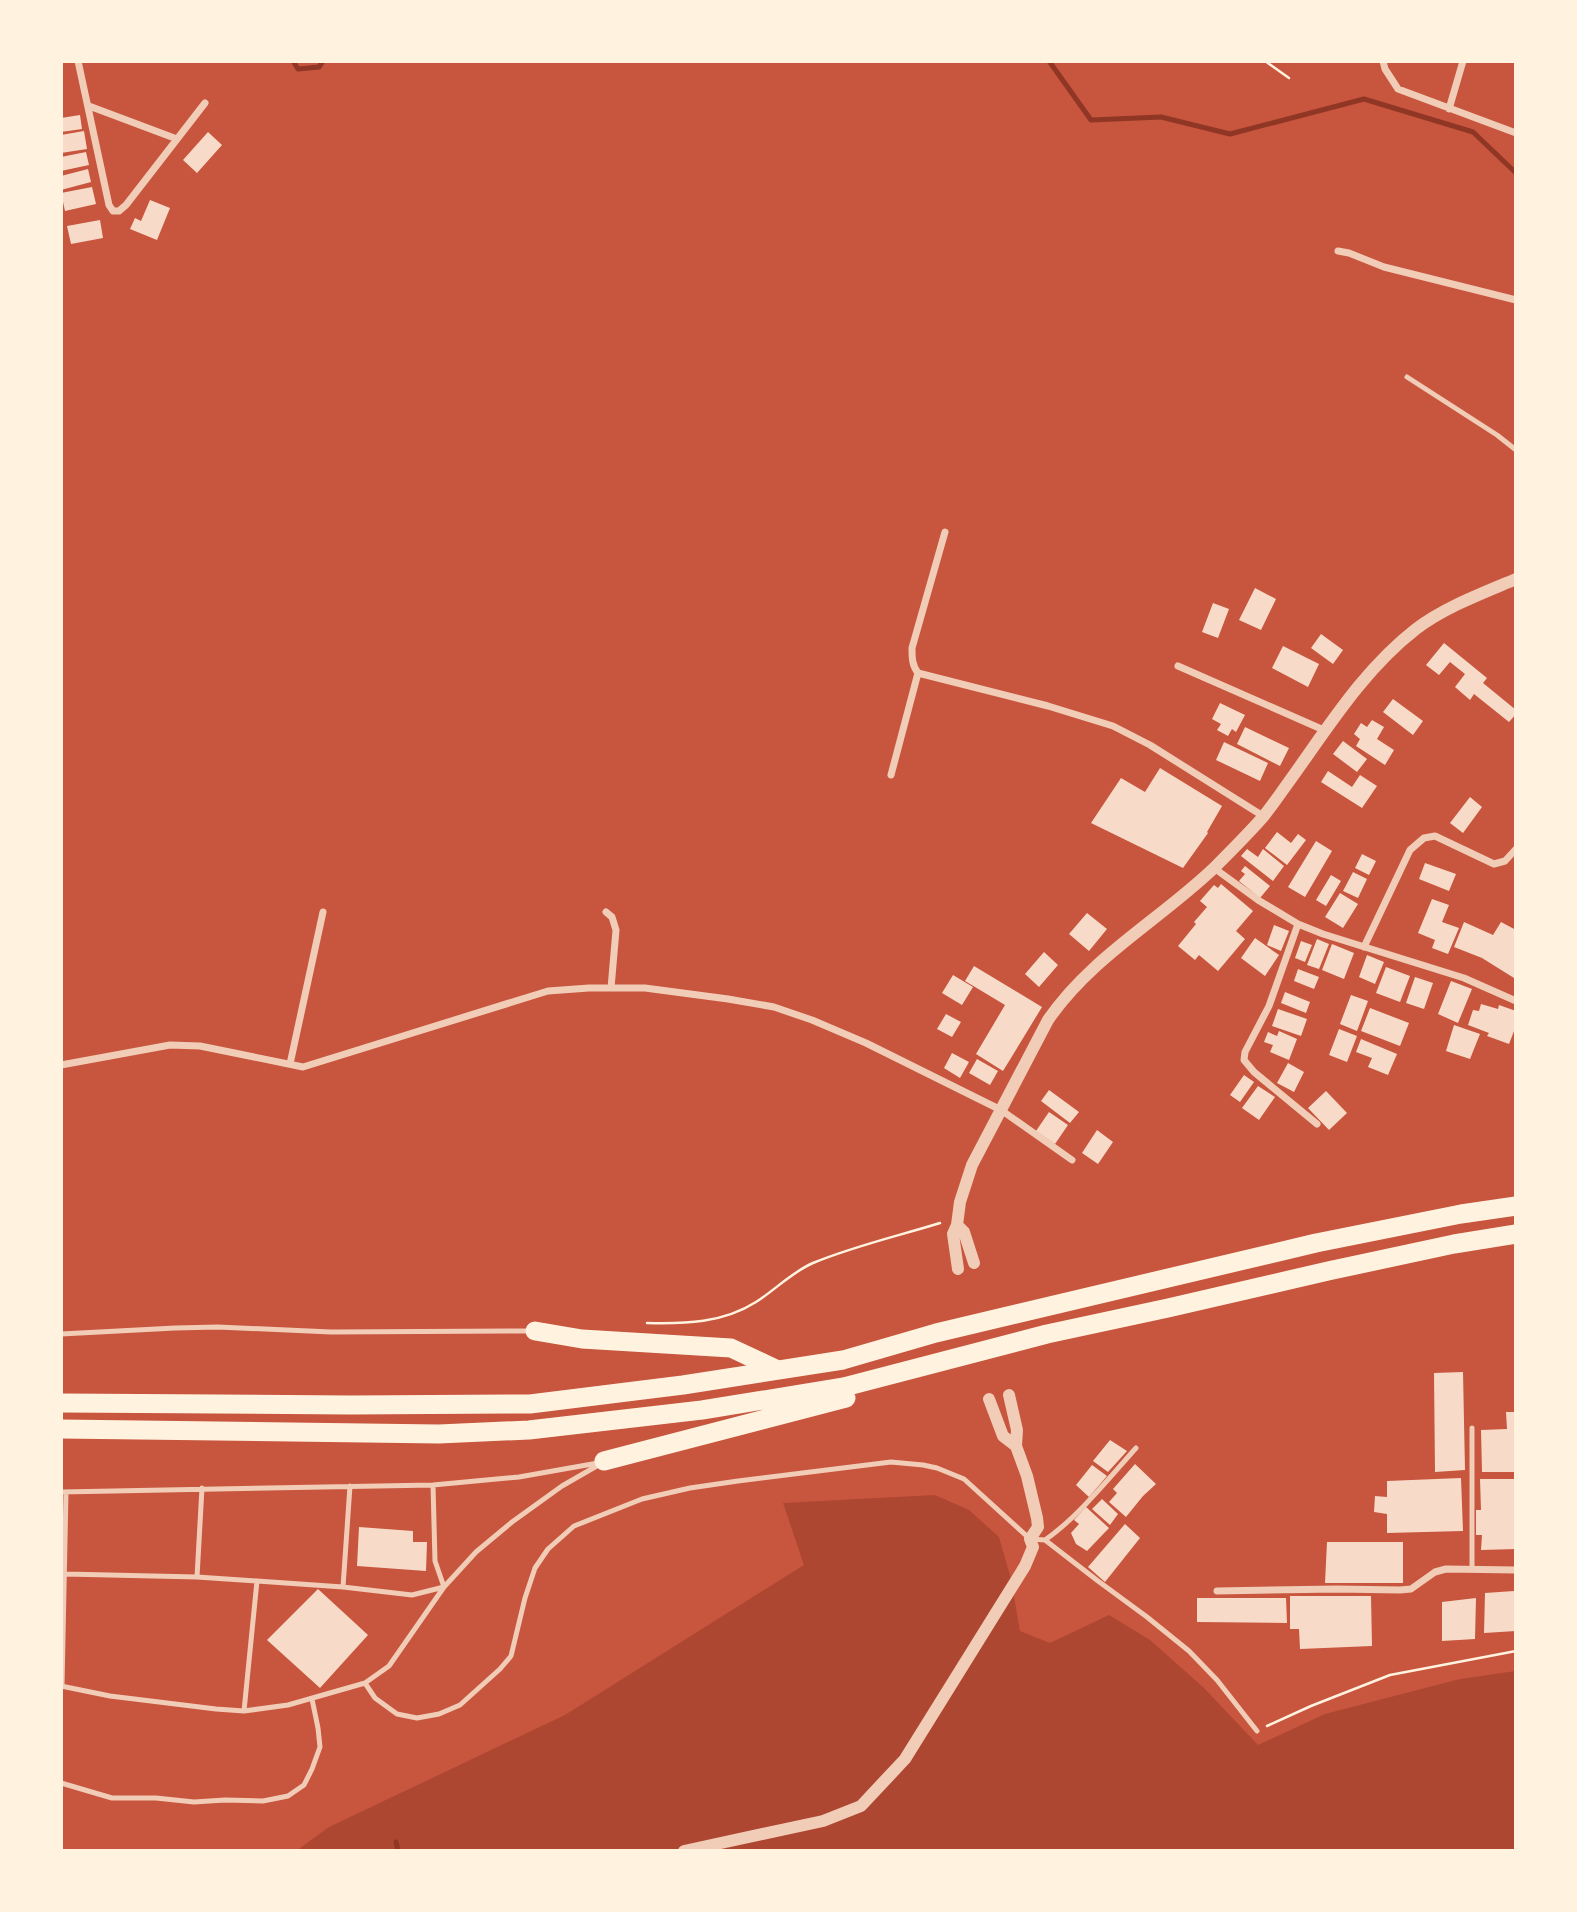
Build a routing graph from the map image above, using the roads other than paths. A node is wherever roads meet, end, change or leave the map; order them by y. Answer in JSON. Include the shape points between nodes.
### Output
{"nodes":[{"id":1,"x":78,"y":61,"type":"edge"},
{"id":2,"x":1383,"y":61,"type":"edge"},
{"id":3,"x":1463,"y":61,"type":"edge"},
{"id":4,"x":205,"y":103,"type":"dead end"},
{"id":5,"x":89,"y":106,"type":"junction"},
{"id":6,"x":1449,"y":108,"type":"junction"},
{"id":7,"x":1516,"y":133,"type":"edge"},
{"id":8,"x":177,"y":139,"type":"junction"},
{"id":9,"x":1338,"y":251,"type":"dead end"},
{"id":10,"x":1516,"y":300,"type":"edge"},
{"id":11,"x":1406,"y":377,"type":"dead end"},
{"id":12,"x":1516,"y":450,"type":"edge"},
{"id":13,"x":944,"y":532,"type":"dead end"},
{"id":14,"x":1516,"y":579,"type":"edge"},
{"id":15,"x":1178,"y":666,"type":"dead end"},
{"id":16,"x":918,"y":673,"type":"junction"},
{"id":17,"x":1326,"y":731,"type":"junction"},
{"id":18,"x":891,"y":775,"type":"dead end"},
{"id":19,"x":1263,"y":816,"type":"junction"},
{"id":20,"x":1516,"y":849,"type":"edge"},
{"id":21,"x":1214,"y":868,"type":"junction"},
{"id":22,"x":323,"y":912,"type":"dead end"},
{"id":23,"x":606,"y":912,"type":"dead end"},
{"id":24,"x":1298,"y":924,"type":"junction"},
{"id":25,"x":1364,"y":947,"type":"junction"},
{"id":26,"x":611,"y":988,"type":"junction"},
{"id":27,"x":1516,"y":1001,"type":"edge"},
{"id":28,"x":290,"y":1064,"type":"junction"},
{"id":29,"x":61,"y":1065,"type":"edge"},
{"id":30,"x":1001,"y":1110,"type":"junction"},
{"id":31,"x":1317,"y":1124,"type":"dead end"},
{"id":32,"x":1072,"y":1160,"type":"dead end"},
{"id":33,"x":1516,"y":1206,"type":"edge"},
{"id":34,"x":957,"y":1222,"type":"junction"},
{"id":35,"x":1516,"y":1234,"type":"edge"},
{"id":36,"x":974,"y":1263,"type":"dead end"},
{"id":37,"x":958,"y":1269,"type":"dead end"},
{"id":38,"x":535,"y":1331,"type":"joint"},
{"id":39,"x":61,"y":1334,"type":"edge"},
{"id":40,"x":915,"y":1369,"type":"junction"},
{"id":41,"x":778,"y":1370,"type":"junction"},
{"id":42,"x":1009,"y":1395,"type":"dead end"},
{"id":43,"x":989,"y":1399,"type":"dead end"},
{"id":44,"x":61,"y":1403,"type":"edge"},
{"id":45,"x":1472,"y":1428,"type":"dead end"},
{"id":46,"x":61,"y":1429,"type":"edge"},
{"id":47,"x":1016,"y":1446,"type":"junction"},
{"id":48,"x":1136,"y":1448,"type":"dead end"},
{"id":49,"x":604,"y":1461,"type":"junction"},
{"id":50,"x":433,"y":1485,"type":"junction"},
{"id":51,"x":350,"y":1486,"type":"junction"},
{"id":52,"x":202,"y":1488,"type":"junction"},
{"id":53,"x":63,"y":1492,"type":"edge"},
{"id":54,"x":1030,"y":1539,"type":"junction"},
{"id":55,"x":1045,"y":1540,"type":"junction"},
{"id":56,"x":1472,"y":1570,"type":"junction"},
{"id":57,"x":1516,"y":1570,"type":"edge"},
{"id":58,"x":65,"y":1574,"type":"junction"},
{"id":59,"x":197,"y":1577,"type":"junction"},
{"id":60,"x":257,"y":1581,"type":"junction"},
{"id":61,"x":344,"y":1587,"type":"junction"},
{"id":62,"x":444,"y":1587,"type":"junction"},
{"id":63,"x":1217,"y":1591,"type":"dead end"},
{"id":64,"x":365,"y":1683,"type":"junction"},
{"id":65,"x":62,"y":1686,"type":"edge"},
{"id":66,"x":312,"y":1699,"type":"junction"},
{"id":67,"x":244,"y":1711,"type":"junction"},
{"id":68,"x":1257,"y":1731,"type":"road end"},
{"id":69,"x":61,"y":1783,"type":"edge"},
{"id":70,"x":684,"y":1851,"type":"edge"}],
"edges":[{"from":1,"to":5,"type":"street"},
{"from":2,"to":6,"type":"street","via":[[1398,89]]},
{"from":3,"to":6,"type":"street"},
{"from":4,"to":8,"type":"street"},
{"from":5,"to":8,"type":"street"},
{"from":5,"to":8,"type":"street","via":[[113,211],[122,210]]},
{"from":6,"to":7,"type":"street"},
{"from":9,"to":10,"type":"street"},
{"from":11,"to":12,"type":"lane"},
{"from":13,"to":16,"type":"street","via":[[912,648]]},
{"from":14,"to":17,"type":"street","via":[[1417,628],[1374,668]]},
{"from":15,"to":17,"type":"street"},
{"from":16,"to":18,"type":"street"},
{"from":16,"to":19,"type":"street","via":[[1113,726]]},
{"from":17,"to":19,"type":"street"},
{"from":19,"to":21,"type":"street"},
{"from":20,"to":25,"type":"street","via":[[1506,861],[1494,864],[1435,836],[1423,838],[1410,850]]},
{"from":21,"to":24,"type":"street"},
{"from":21,"to":30,"type":"street","via":[[1060,1002]]},
{"from":22,"to":28,"type":"street"},
{"from":23,"to":26,"type":"street","via":[[616,930]]},
{"from":24,"to":25,"type":"street"},
{"from":24,"to":31,"type":"street","via":[[1269,1006],[1244,1058],[1254,1072]]},
{"from":25,"to":27,"type":"street","via":[[1464,978]]},
{"from":26,"to":28,"type":"street","via":[[548,991],[314,1064]]},
{"from":26,"to":30,"type":"street","via":[[645,988],[774,1007],[866,1042]]},
{"from":28,"to":29,"type":"street","via":[[170,1045]]},
{"from":30,"to":32,"type":"street"},
{"from":30,"to":34,"type":"street","via":[[969,1173]]},
{"from":33,"to":41,"type":"highway","via":[[1316,1243],[936,1333],[843,1360]]},
{"from":34,"to":36,"type":"street"},
{"from":34,"to":37,"type":"street","via":[[953,1244]]},
{"from":35,"to":40,"type":"highway","via":[[1047,1334]]},
{"from":38,"to":39,"type":"lane","via":[[331,1332],[218,1327]]},
{"from":38,"to":41,"type":"highway","via":[[582,1339],[731,1348]]},
{"from":40,"to":46,"type":"highway","via":[[790,1397],[529,1430],[439,1434]]},
{"from":40,"to":49,"type":"highway","via":[[853,1396]]},
{"from":41,"to":44,"type":"highway","via":[[530,1404]]},
{"from":42,"to":47,"type":"street"},
{"from":43,"to":47,"type":"street","via":[[1003,1436]]},
{"from":45,"to":56,"type":"lane"},
{"from":47,"to":54,"type":"street","via":[[1037,1518],[1038,1527]]},
{"from":48,"to":55,"type":"lane"},
{"from":49,"to":50,"type":"lane","via":[[519,1477]]},
{"from":49,"to":62,"type":"lane","via":[[512,1522]]},
{"from":50,"to":51,"type":"lane"},
{"from":50,"to":62,"type":"lane","via":[[435,1561]]},
{"from":51,"to":52,"type":"lane"},
{"from":51,"to":61,"type":"lane"},
{"from":52,"to":53,"type":"lane"},
{"from":52,"to":59,"type":"lane"},
{"from":53,"to":58,"type":"lane"},
{"from":54,"to":55,"type":"lane"},
{"from":54,"to":64,"type":"lane","via":[[964,1479],[923,1465],[891,1462],[654,1496],[574,1526],[548,1549],[535,1568],[511,1656],[460,1704],[417,1718],[397,1714],[375,1698]]},
{"from":54,"to":70,"type":"street","via":[[1033,1547],[1025,1566],[949,1690],[905,1759],[861,1806],[823,1821]]},
{"from":55,"to":68,"type":"lane","via":[[1189,1651]]},
{"from":56,"to":57,"type":"street"},
{"from":56,"to":63,"type":"street","via":[[1435,1572],[1411,1589],[1400,1590]]},
{"from":58,"to":59,"type":"lane"},
{"from":58,"to":65,"type":"lane"},
{"from":59,"to":60,"type":"lane"},
{"from":60,"to":61,"type":"lane"},
{"from":60,"to":67,"type":"lane"},
{"from":61,"to":62,"type":"lane","via":[[412,1595]]},
{"from":62,"to":64,"type":"lane","via":[[389,1666]]},
{"from":64,"to":66,"type":"lane"},
{"from":65,"to":67,"type":"lane"},
{"from":66,"to":67,"type":"lane"},
{"from":66,"to":69,"type":"lane","via":[[320,1747],[304,1785],[288,1796],[194,1802],[112,1798]]}]}
